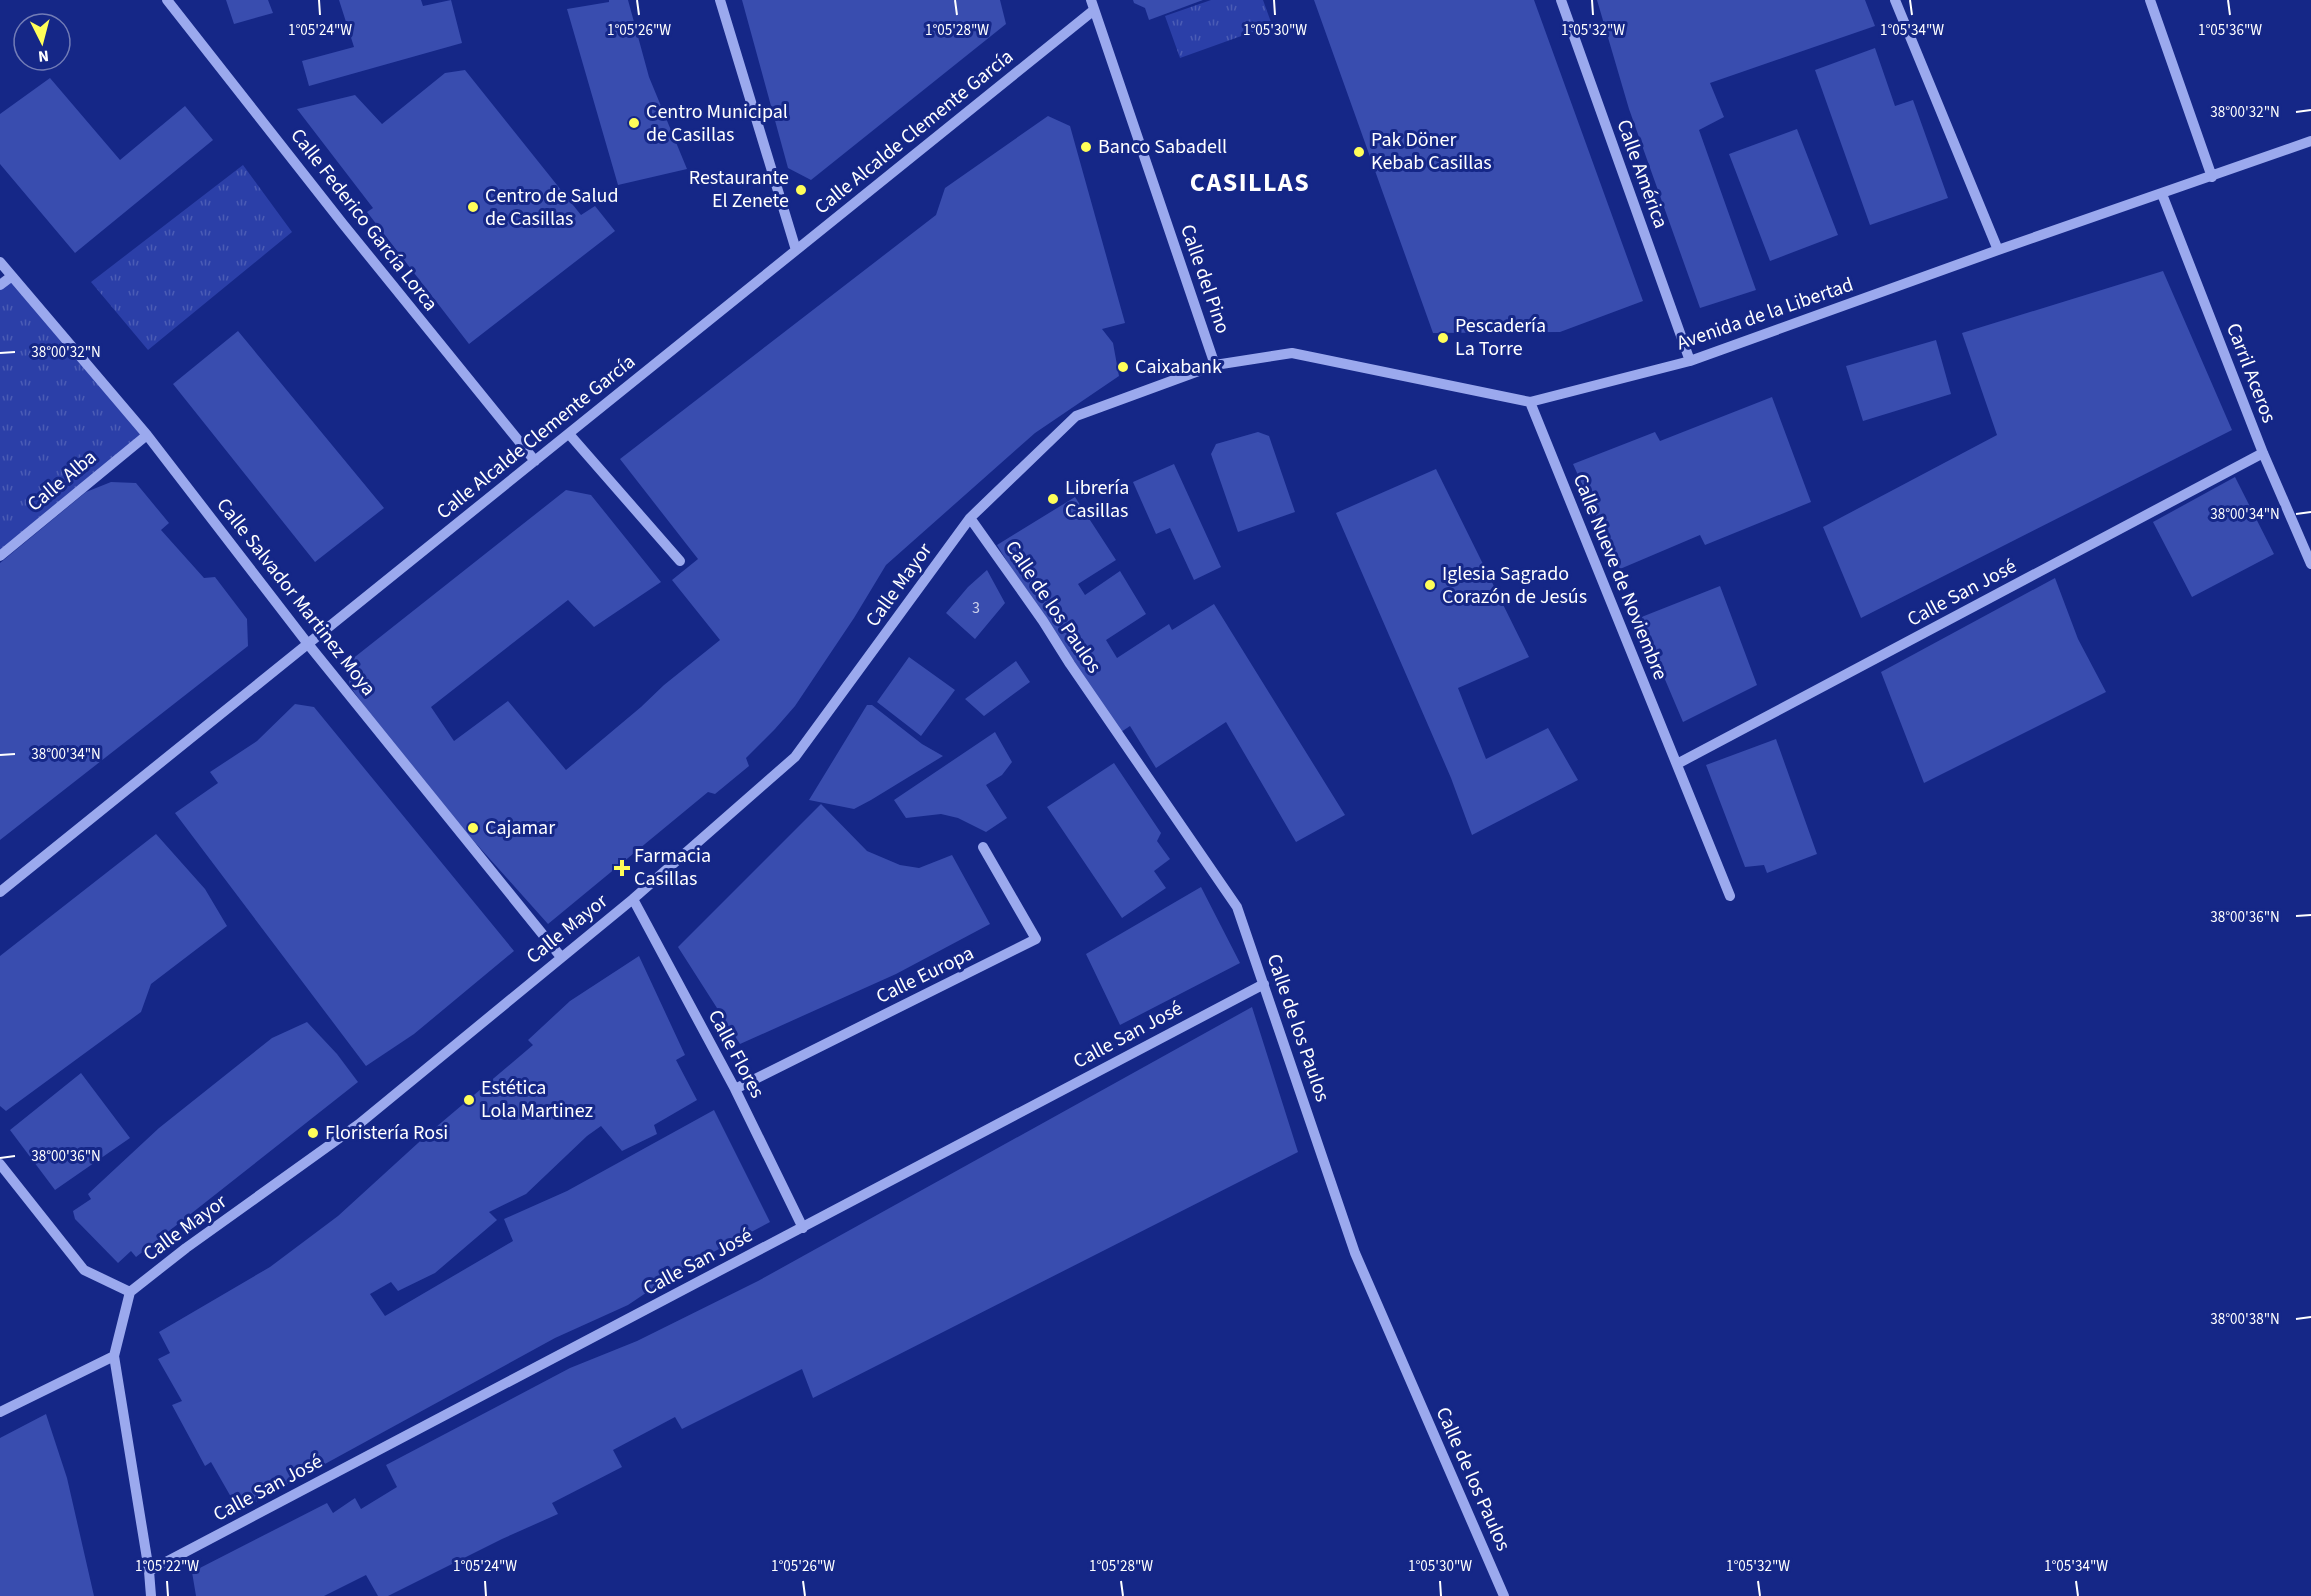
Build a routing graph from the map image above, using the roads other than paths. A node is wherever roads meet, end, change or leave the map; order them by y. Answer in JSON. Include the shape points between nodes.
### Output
{"nodes":[{"id":1,"x":167,"y":0,"type":"edge"},
{"id":2,"x":720,"y":0,"type":"edge"},
{"id":3,"x":1561,"y":0,"type":"edge"},
{"id":4,"x":1895,"y":0,"type":"edge"},
{"id":5,"x":2150,"y":0,"type":"edge"},
{"id":6,"x":1093,"y":5,"type":"edge"},
{"id":7,"x":2311,"y":141,"type":"edge"},
{"id":8,"x":2212,"y":177,"type":"junction"},
{"id":9,"x":2162,"y":194,"type":"junction"},
{"id":10,"x":796,"y":250,"type":"junction"},
{"id":11,"x":1998,"y":250,"type":"junction"},
{"id":12,"x":0,"y":262,"type":"edge"},
{"id":13,"x":12,"y":276,"type":"junction"},
{"id":14,"x":0,"y":285,"type":"edge"},
{"id":15,"x":1690,"y":361,"type":"junction"},
{"id":16,"x":1215,"y":365,"type":"junction"},
{"id":17,"x":1530,"y":402,"type":"junction"},
{"id":18,"x":569,"y":434,"type":"junction"},
{"id":19,"x":147,"y":435,"type":"junction"},
{"id":20,"x":2263,"y":453,"type":"junction"},
{"id":21,"x":534,"y":461,"type":"junction"},
{"id":22,"x":970,"y":518,"type":"junction"},
{"id":23,"x":0,"y":556,"type":"edge"},
{"id":24,"x":680,"y":561,"type":"dead end"},
{"id":25,"x":2311,"y":564,"type":"edge"},
{"id":26,"x":309,"y":644,"type":"junction"},
{"id":27,"x":1677,"y":764,"type":"junction"},
{"id":28,"x":983,"y":847,"type":"dead end"},
{"id":29,"x":0,"y":892,"type":"edge"},
{"id":30,"x":1730,"y":896,"type":"dead end"},
{"id":31,"x":633,"y":898,"type":"junction"},
{"id":32,"x":561,"y":957,"type":"junction"},
{"id":33,"x":1264,"y":984,"type":"junction"},
{"id":34,"x":735,"y":1089,"type":"junction"},
{"id":35,"x":0,"y":1164,"type":"edge"},
{"id":36,"x":803,"y":1227,"type":"junction"},
{"id":37,"x":130,"y":1292,"type":"junction"},
{"id":38,"x":114,"y":1356,"type":"junction"},
{"id":39,"x":0,"y":1412,"type":"edge"},
{"id":40,"x":149,"y":1571,"type":"junction"},
{"id":41,"x":152,"y":1596,"type":"edge"},
{"id":42,"x":1504,"y":1596,"type":"edge"}],
"edges":[{"from":1,"to":21,"type":"street","name":"Calle Federico García Lorca"},
{"from":2,"to":10,"type":"street"},
{"from":3,"to":15,"type":"street","name":"Calle América"},
{"from":4,"to":11,"type":"street"},
{"from":5,"to":8,"type":"street"},
{"from":6,"to":10,"type":"street","name":"Calle Alcalde Clemente García"},
{"from":6,"to":16,"type":"street","name":"Calle del Pino"},
{"from":7,"to":8,"type":"street","name":"Avenida de la Libertad"},
{"from":8,"to":9,"type":"street","name":"Avenida de la Libertad"},
{"from":9,"to":11,"type":"street","name":"Avenida de la Libertad"},
{"from":9,"to":20,"type":"street","name":"Carril Aceros"},
{"from":10,"to":18,"type":"street","name":"Calle Alcalde Clemente García"},
{"from":11,"to":15,"type":"street","name":"Avenida de la Libertad"},
{"from":12,"to":13,"type":"street","name":"Calle Salvador Martinez Moya"},
{"from":13,"to":14,"type":"street"},
{"from":13,"to":19,"type":"street","name":"Calle Salvador Martinez Moya"},
{"from":15,"to":17,"type":"street","name":"Avenida de la Libertad"},
{"from":16,"to":17,"type":"street","name":"Avenida de la Libertad","via":[[1292,353]]},
{"from":16,"to":22,"type":"street","name":"Calle Mayor","via":[[1076,416]]},
{"from":17,"to":27,"type":"street","name":"Calle Nueve de Noviembre"},
{"from":18,"to":21,"type":"street","name":"Calle Alcalde Clemente García"},
{"from":18,"to":24,"type":"street"},
{"from":19,"to":23,"type":"street","name":"Calle Alba"},
{"from":19,"to":26,"type":"street","name":"Calle Salvador Martinez Moya"},
{"from":20,"to":25,"type":"street","name":"Carril Aceros"},
{"from":20,"to":27,"type":"street","name":"Calle San José"},
{"from":21,"to":26,"type":"street","name":"Calle Alcalde Clemente García"},
{"from":22,"to":31,"type":"street","name":"Calle Mayor","via":[[795,757]]},
{"from":22,"to":33,"type":"street","name":"Calle de los Paulos","via":[[1237,907]]},
{"from":26,"to":29,"type":"street","name":"Calle Alcalde Clemente García"},
{"from":26,"to":32,"type":"street","name":"Calle Salvador Martinez Moya"},
{"from":27,"to":30,"type":"street","name":"Calle Nueve de Noviembre"},
{"from":28,"to":34,"type":"street","name":"Calle Europa","via":[[1036,939]]},
{"from":31,"to":32,"type":"street","name":"Calle Mayor"},
{"from":31,"to":34,"type":"street","name":"Calle Flores"},
{"from":32,"to":37,"type":"street","name":"Calle Mayor","via":[[359,1124]]},
{"from":33,"to":36,"type":"street","name":"Calle San José"},
{"from":33,"to":42,"type":"street","name":"Calle de los Paulos","via":[[1355,1253]]},
{"from":34,"to":36,"type":"street","name":"Calle Flores"},
{"from":35,"to":37,"type":"street","via":[[84,1270]]},
{"from":36,"to":40,"type":"street","name":"Calle San José"},
{"from":37,"to":38,"type":"street"},
{"from":38,"to":39,"type":"street"},
{"from":38,"to":40,"type":"street"},
{"from":40,"to":41,"type":"street"}]}
